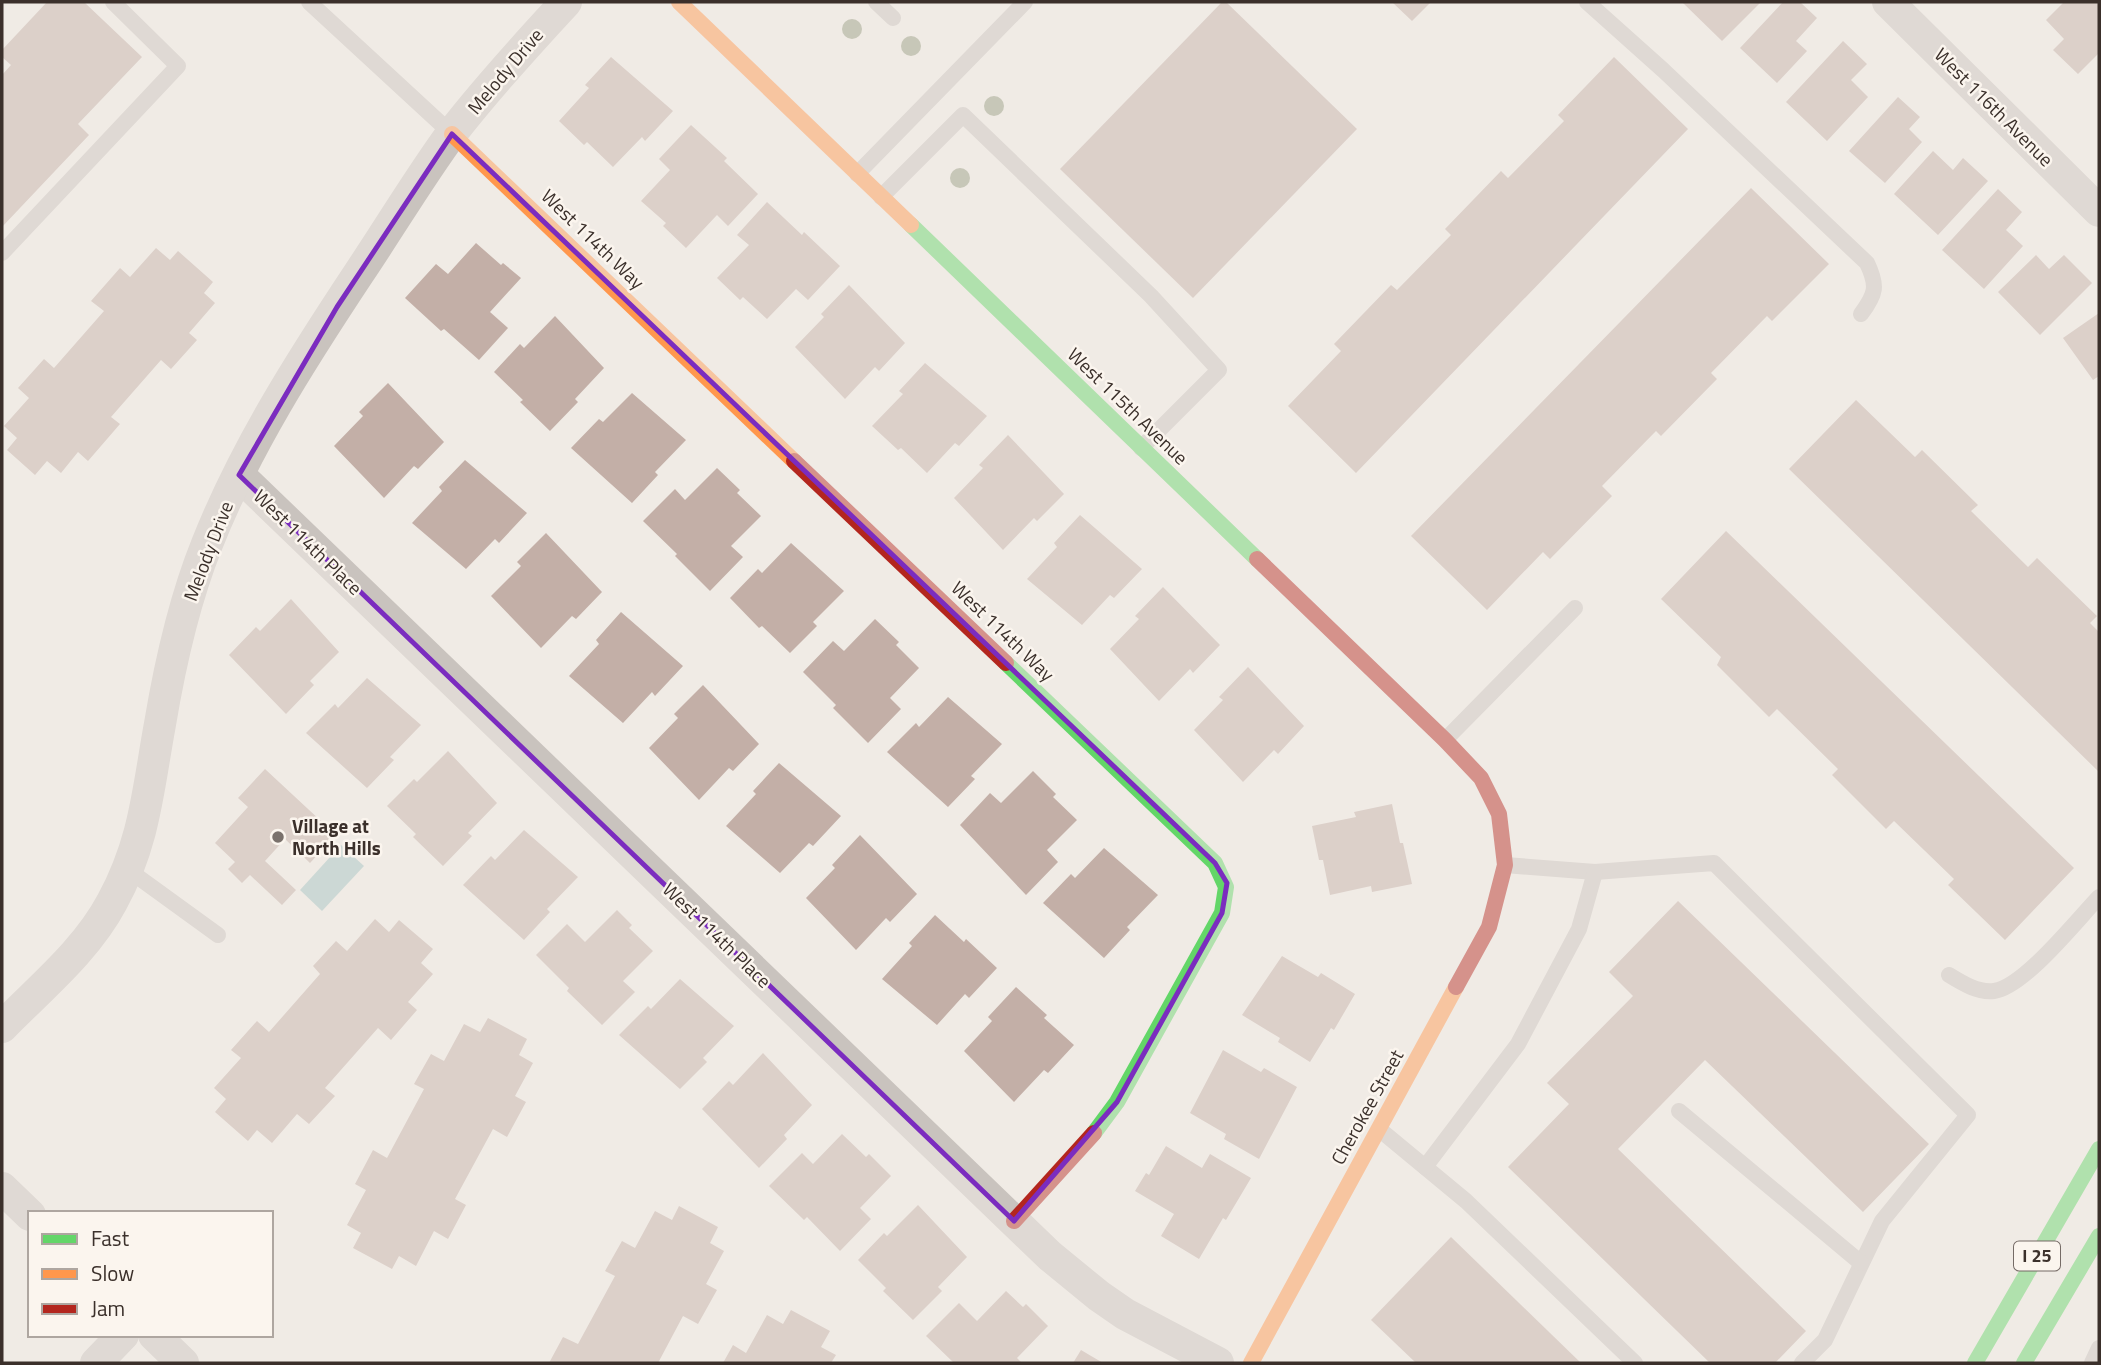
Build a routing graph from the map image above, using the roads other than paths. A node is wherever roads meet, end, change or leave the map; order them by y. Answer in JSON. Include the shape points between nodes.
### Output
{"nodes":[{"id":1,"x":113,"y":2,"type":"edge"},
{"id":2,"x":309,"y":2,"type":"edge"},
{"id":3,"x":565,"y":2,"type":"edge"},
{"id":4,"x":679,"y":2,"type":"edge"},
{"id":5,"x":876,"y":2,"type":"edge"},
{"id":6,"x":1025,"y":2,"type":"edge"},
{"id":7,"x":1587,"y":2,"type":"edge"},
{"id":8,"x":1888,"y":2,"type":"edge"},
{"id":9,"x":893,"y":18,"type":"dead end"},
{"id":10,"x":452,"y":134,"type":"junction"},
{"id":11,"x":857,"y":174,"type":"junction"},
{"id":12,"x":881,"y":197,"type":"junction"},
{"id":13,"x":2099,"y":211,"type":"edge"},
{"id":14,"x":2,"y":253,"type":"edge"},
{"id":15,"x":1861,"y":314,"type":"dead end"},
{"id":16,"x":1141,"y":448,"type":"junction"},
{"id":17,"x":239,"y":475,"type":"junction"},
{"id":18,"x":1575,"y":608,"type":"dead end"},
{"id":19,"x":1445,"y":740,"type":"junction"},
{"id":20,"x":1505,"y":865,"type":"junction"},
{"id":21,"x":127,"y":869,"type":"junction"},
{"id":22,"x":1595,"y":872,"type":"junction"},
{"id":23,"x":2099,"y":897,"type":"edge"},
{"id":24,"x":218,"y":935,"type":"dead end"},
{"id":25,"x":1949,"y":975,"type":"dead end"},
{"id":26,"x":2,"y":1027,"type":"edge"},
{"id":27,"x":1679,"y":1111,"type":"dead end"},
{"id":28,"x":1379,"y":1129,"type":"junction"},
{"id":29,"x":2099,"y":1149,"type":"edge"},
{"id":30,"x":1425,"y":1167,"type":"junction"},
{"id":31,"x":2,"y":1188,"type":"edge"},
{"id":32,"x":28,"y":1213,"type":"edge"},
{"id":33,"x":1014,"y":1221,"type":"junction"},
{"id":34,"x":2099,"y":1236,"type":"edge"},
{"id":35,"x":1861,"y":1263,"type":"junction"},
{"id":36,"x":121,"y":1337,"type":"edge"},
{"id":37,"x":156,"y":1337,"type":"edge"},
{"id":38,"x":2099,"y":1348,"type":"edge"},
{"id":39,"x":96,"y":1363,"type":"edge"},
{"id":40,"x":183,"y":1363,"type":"edge"},
{"id":41,"x":1218,"y":1363,"type":"edge"},
{"id":42,"x":1251,"y":1363,"type":"edge"},
{"id":43,"x":1635,"y":1363,"type":"edge"},
{"id":44,"x":1801,"y":1363,"type":"edge"},
{"id":45,"x":1975,"y":1363,"type":"edge"},
{"id":46,"x":2024,"y":1363,"type":"edge"},
{"id":47,"x":2092,"y":1363,"type":"edge"}],
"edges":[{"from":1,"to":14,"type":"lane","via":[[178,66]]},
{"from":2,"to":10,"type":"lane"},
{"from":3,"to":10,"type":"street","name":"Melody Drive"},
{"from":4,"to":11,"type":"main road","name":"West 115th Avenue"},
{"from":5,"to":9,"type":"lane"},
{"from":6,"to":11,"type":"lane"},
{"from":7,"to":15,"type":"lane","via":[[1867,264],[1874,279],[1873,298]]},
{"from":8,"to":13,"type":"street","name":"West 116th Avenue"},
{"from":10,"to":17,"type":"street","name":"Melody Drive","via":[[329,318]]},
{"from":10,"to":33,"type":"main road","name":"West 114th Way","via":[[1215,863],[1227,883],[1222,913],[1116,1102],[1088,1141]]},
{"from":11,"to":12,"type":"main road","name":"West 115th Avenue"},
{"from":12,"to":16,"type":"main road","name":"West 115th Avenue"},
{"from":12,"to":16,"type":"lane","via":[[962,116],[1151,296],[1220,370]]},
{"from":16,"to":19,"type":"main road","name":"West 115th Avenue"},
{"from":17,"to":21,"type":"street","name":"Melody Drive","via":[[192,589],[172,664],[144,825]]},
{"from":17,"to":33,"type":"street","name":"West 114th Place"},
{"from":18,"to":19,"type":"lane"},
{"from":19,"to":20,"type":"main road","name":"West 115th Avenue","via":[[1481,778],[1499,814]]},
{"from":20,"to":22,"type":"lane"},
{"from":20,"to":28,"type":"main road","name":"Cherokee Street","via":[[1489,927]]},
{"from":21,"to":24,"type":"lane"},
{"from":21,"to":26,"type":"street","name":"Melody Drive","via":[[112,902],[80,949]]},
{"from":22,"to":30,"type":"lane","via":[[1579,929],[1518,1044]]},
{"from":22,"to":35,"type":"lane","via":[[1714,863],[1968,1115],[1882,1221]]},
{"from":23,"to":25,"type":"lane","via":[[2010,986],[1992,992],[1969,987]]},
{"from":27,"to":35,"type":"lane"},
{"from":28,"to":30,"type":"lane"},
{"from":28,"to":42,"type":"main road","name":"Cherokee Street"},
{"from":29,"to":45,"type":"main road","number":"I 25"},
{"from":30,"to":43,"type":"lane"},
{"from":31,"to":32,"type":"street"},
{"from":33,"to":41,"type":"street","name":"West 114th Place","via":[[1099,1296]]},
{"from":34,"to":46,"type":"main road"},
{"from":35,"to":44,"type":"lane","via":[[1825,1340]]},
{"from":36,"to":39,"type":"street"},
{"from":37,"to":40,"type":"street"},
{"from":38,"to":47,"type":"lane"}]}
